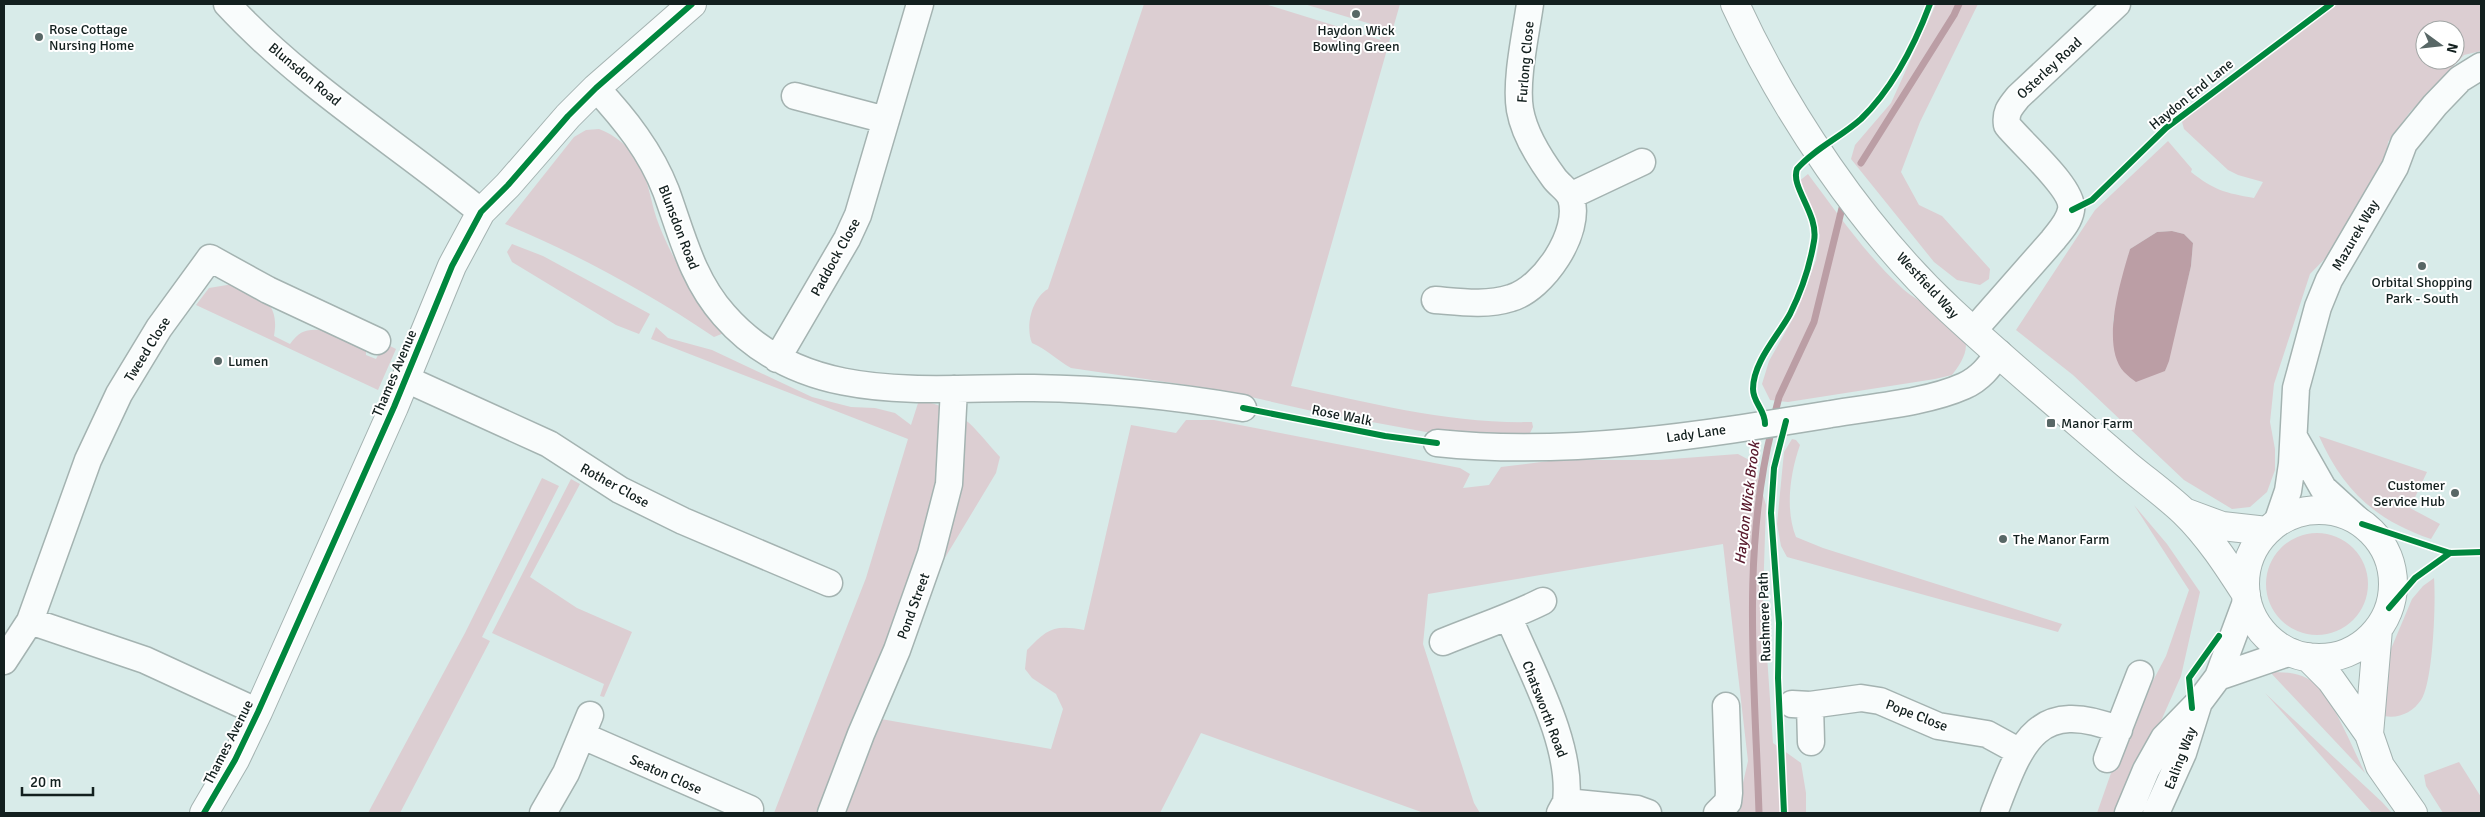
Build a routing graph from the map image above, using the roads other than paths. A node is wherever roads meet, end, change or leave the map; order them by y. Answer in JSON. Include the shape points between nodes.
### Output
{"nodes":[{"id":1,"x":227,"y":4,"type":"edge"},
{"id":2,"x":692,"y":4,"type":"edge"},
{"id":3,"x":920,"y":4,"type":"edge"},
{"id":4,"x":1530,"y":4,"type":"edge"},
{"id":5,"x":1735,"y":4,"type":"edge"},
{"id":6,"x":2117,"y":4,"type":"edge"},
{"id":7,"x":2481,"y":66,"type":"edge"},
{"id":8,"x":596,"y":88,"type":"junction"},
{"id":9,"x":795,"y":96,"type":"dead end"},
{"id":10,"x":886,"y":120,"type":"junction"},
{"id":11,"x":1642,"y":162,"type":"dead end"},
{"id":12,"x":1570,"y":196,"type":"junction"},
{"id":13,"x":481,"y":212,"type":"junction"},
{"id":14,"x":1435,"y":300,"type":"dead end"},
{"id":15,"x":1972,"y":331,"type":"junction"},
{"id":16,"x":377,"y":341,"type":"dead end"},
{"id":17,"x":1999,"y":353,"type":"junction"},
{"id":18,"x":776,"y":359,"type":"junction"},
{"id":19,"x":406,"y":379,"type":"junction"},
{"id":20,"x":954,"y":389,"type":"junction"},
{"id":21,"x":1243,"y":408,"type":"dead end"},
{"id":22,"x":2294,"y":437,"type":"junction"},
{"id":23,"x":1437,"y":443,"type":"dead end"},
{"id":24,"x":2184,"y":512,"type":"junction"},
{"id":25,"x":2359,"y":521,"type":"junction"},
{"id":26,"x":2272,"y":527,"type":"junction"},
{"id":27,"x":829,"y":583,"type":"dead end"},
{"id":28,"x":2246,"y":596,"type":"junction"},
{"id":29,"x":1543,"y":601,"type":"dead end"},
{"id":30,"x":1509,"y":618,"type":"junction"},
{"id":31,"x":30,"y":621,"type":"junction"},
{"id":32,"x":2378,"y":629,"type":"junction"},
{"id":33,"x":1443,"y":642,"type":"dead end"},
{"id":34,"x":2300,"y":655,"type":"junction"},
{"id":35,"x":4,"y":661,"type":"edge"},
{"id":36,"x":2140,"y":674,"type":"dead end"},
{"id":37,"x":2218,"y":677,"type":"junction"},
{"id":38,"x":2200,"y":701,"type":"junction"},
{"id":39,"x":1726,"y":706,"type":"dead end"},
{"id":40,"x":258,"y":712,"type":"junction"},
{"id":41,"x":2119,"y":730,"type":"junction"},
{"id":42,"x":2368,"y":734,"type":"junction"},
{"id":43,"x":1812,"y":742,"type":"dead end"},
{"id":44,"x":2020,"y":752,"type":"junction"},
{"id":45,"x":2107,"y":759,"type":"dead end"},
{"id":46,"x":1563,"y":808,"type":"edge"},
{"id":47,"x":750,"y":809,"type":"dead end"},
{"id":48,"x":204,"y":813,"type":"edge"},
{"id":49,"x":543,"y":813,"type":"edge"},
{"id":50,"x":831,"y":813,"type":"edge"},
{"id":51,"x":1648,"y":813,"type":"edge"},
{"id":52,"x":1717,"y":813,"type":"edge"},
{"id":53,"x":1994,"y":813,"type":"edge"},
{"id":54,"x":2128,"y":813,"type":"edge"},
{"id":55,"x":2156,"y":813,"type":"edge"},
{"id":56,"x":2413,"y":813,"type":"edge"}],
"edges":[{"from":1,"to":13,"type":"street","name":"Blunsdon Road","via":[[360,120]]},
{"from":2,"to":8,"type":"main road","name":"Thames Avenue"},
{"from":3,"to":10,"type":"street","name":"Paddock Close"},
{"from":4,"to":12,"type":"street","name":"Furlong Close","via":[[1519,86],[1520,110],[1535,148]]},
{"from":5,"to":15,"type":"main road","name":"Westfield Way","via":[[1763,59],[1831,170],[1926,287]]},
{"from":6,"to":15,"type":"street","name":"Osterley Road","via":[[2018,97],[2006,116],[2007,125],[2013,133],[2068,194],[2072,210],[2053,240]]},
{"from":7,"to":22,"type":"street","name":"Mazurek Way","via":[[2460,79],[2404,143],[2395,167],[2329,280],[2318,307],[2296,388]]},
{"from":8,"to":13,"type":"main road","name":"Thames Avenue"},
{"from":8,"to":18,"type":"street","name":"Blunsdon Road","via":[[626,121],[650,158],[666,190],[693,268],[708,293],[722,314],[746,338]]},
{"from":9,"to":10,"type":"street"},
{"from":10,"to":18,"type":"street","name":"Paddock Close","via":[[865,197],[847,239]]},
{"from":11,"to":12,"type":"street"},
{"from":12,"to":14,"type":"street","via":[[1573,209],[1568,238],[1544,274],[1528,290],[1494,302]]},
{"from":13,"to":19,"type":"main road","name":"Thames Avenue","via":[[452,266]]},
{"from":15,"to":17,"type":"main road","name":"Westfield Way"},
{"from":16,"to":31,"type":"street","name":"Tweed Close","via":[[268,290],[210,258],[159,328],[120,394],[88,460]]},
{"from":17,"to":23,"type":"street","name":"Lady Lane","via":[[1976,379],[1949,391],[1899,403],[1658,439],[1550,447]]},
{"from":17,"to":24,"type":"main road","name":"Westfield Way"},
{"from":18,"to":20,"type":"street","name":"Blunsdon Road","via":[[830,380],[856,385]]},
{"from":19,"to":27,"type":"street","name":"Rother Close","via":[[549,444],[620,490],[683,521]]},
{"from":19,"to":40,"type":"main road","name":"Thames Avenue"},
{"from":20,"to":21,"type":"street","name":"Blunsdon Road","via":[[1118,392]]},
{"from":20,"to":50,"type":"street","name":"Pond Street","via":[[949,489],[933,546],[910,616]]},
{"from":22,"to":25,"type":"street","via":[[2323,488]]},
{"from":22,"to":26,"type":"street","name":"Mazurek Way","via":[[2288,491]]},
{"from":24,"to":26,"type":"main road","name":"Westfield Way","via":[[2222,526]]},
{"from":24,"to":28,"type":"main road","name":"Westfield Way","via":[[2216,551]]},
{"from":25,"to":26,"type":"main road","via":[[2336,512],[2312,510],[2288,516]]},
{"from":25,"to":32,"type":"main road","via":[[2377,538],[2392,571],[2389,608]]},
{"from":26,"to":28,"type":"main road","via":[[2259,540],[2248,562]]},
{"from":28,"to":34,"type":"main road","via":[[2262,631],[2280,647]]},
{"from":28,"to":37,"type":"street","name":"Ealing Way"},
{"from":29,"to":30,"type":"street"},
{"from":30,"to":33,"type":"street"},
{"from":30,"to":46,"type":"street","name":"Chatsworth Road","via":[[1558,737],[1567,773]]},
{"from":31,"to":35,"type":"street","name":"Tweed Close"},
{"from":31,"to":40,"type":"street","via":[[145,660]]},
{"from":32,"to":34,"type":"main road","via":[[2346,653],[2326,658]]},
{"from":32,"to":42,"type":"main road"},
{"from":34,"to":37,"type":"street"},
{"from":34,"to":42,"type":"main road","via":[[2340,691]]},
{"from":36,"to":41,"type":"street"},
{"from":37,"to":38,"type":"street","name":"Ealing Way"},
{"from":38,"to":54,"type":"street","name":"Ealing Way","via":[[2164,738]]},
{"from":38,"to":55,"type":"street","name":"Ealing Way","via":[[2178,766]]},
{"from":39,"to":52,"type":"street","via":[[1729,793],[1728,802]]},
{"from":40,"to":48,"type":"main road","name":"Thames Avenue"},
{"from":41,"to":44,"type":"street","via":[[2082,718],[2058,720],[2035,733]]},
{"from":41,"to":45,"type":"street"},
{"from":42,"to":56,"type":"main road","via":[[2380,766]]},
{"from":43,"to":44,"type":"street","name":"Pope Close","via":[[1801,705],[1861,698],[1880,701],[1938,726],[1987,734]]},
{"from":44,"to":53,"type":"street","via":[[2008,773]]},
{"from":46,"to":51,"type":"street","name":"Chatsworth Road","via":[[1637,809]]},
{"from":47,"to":49,"type":"street","name":"Seaton Close","via":[[586,726],[566,773]]}]}
